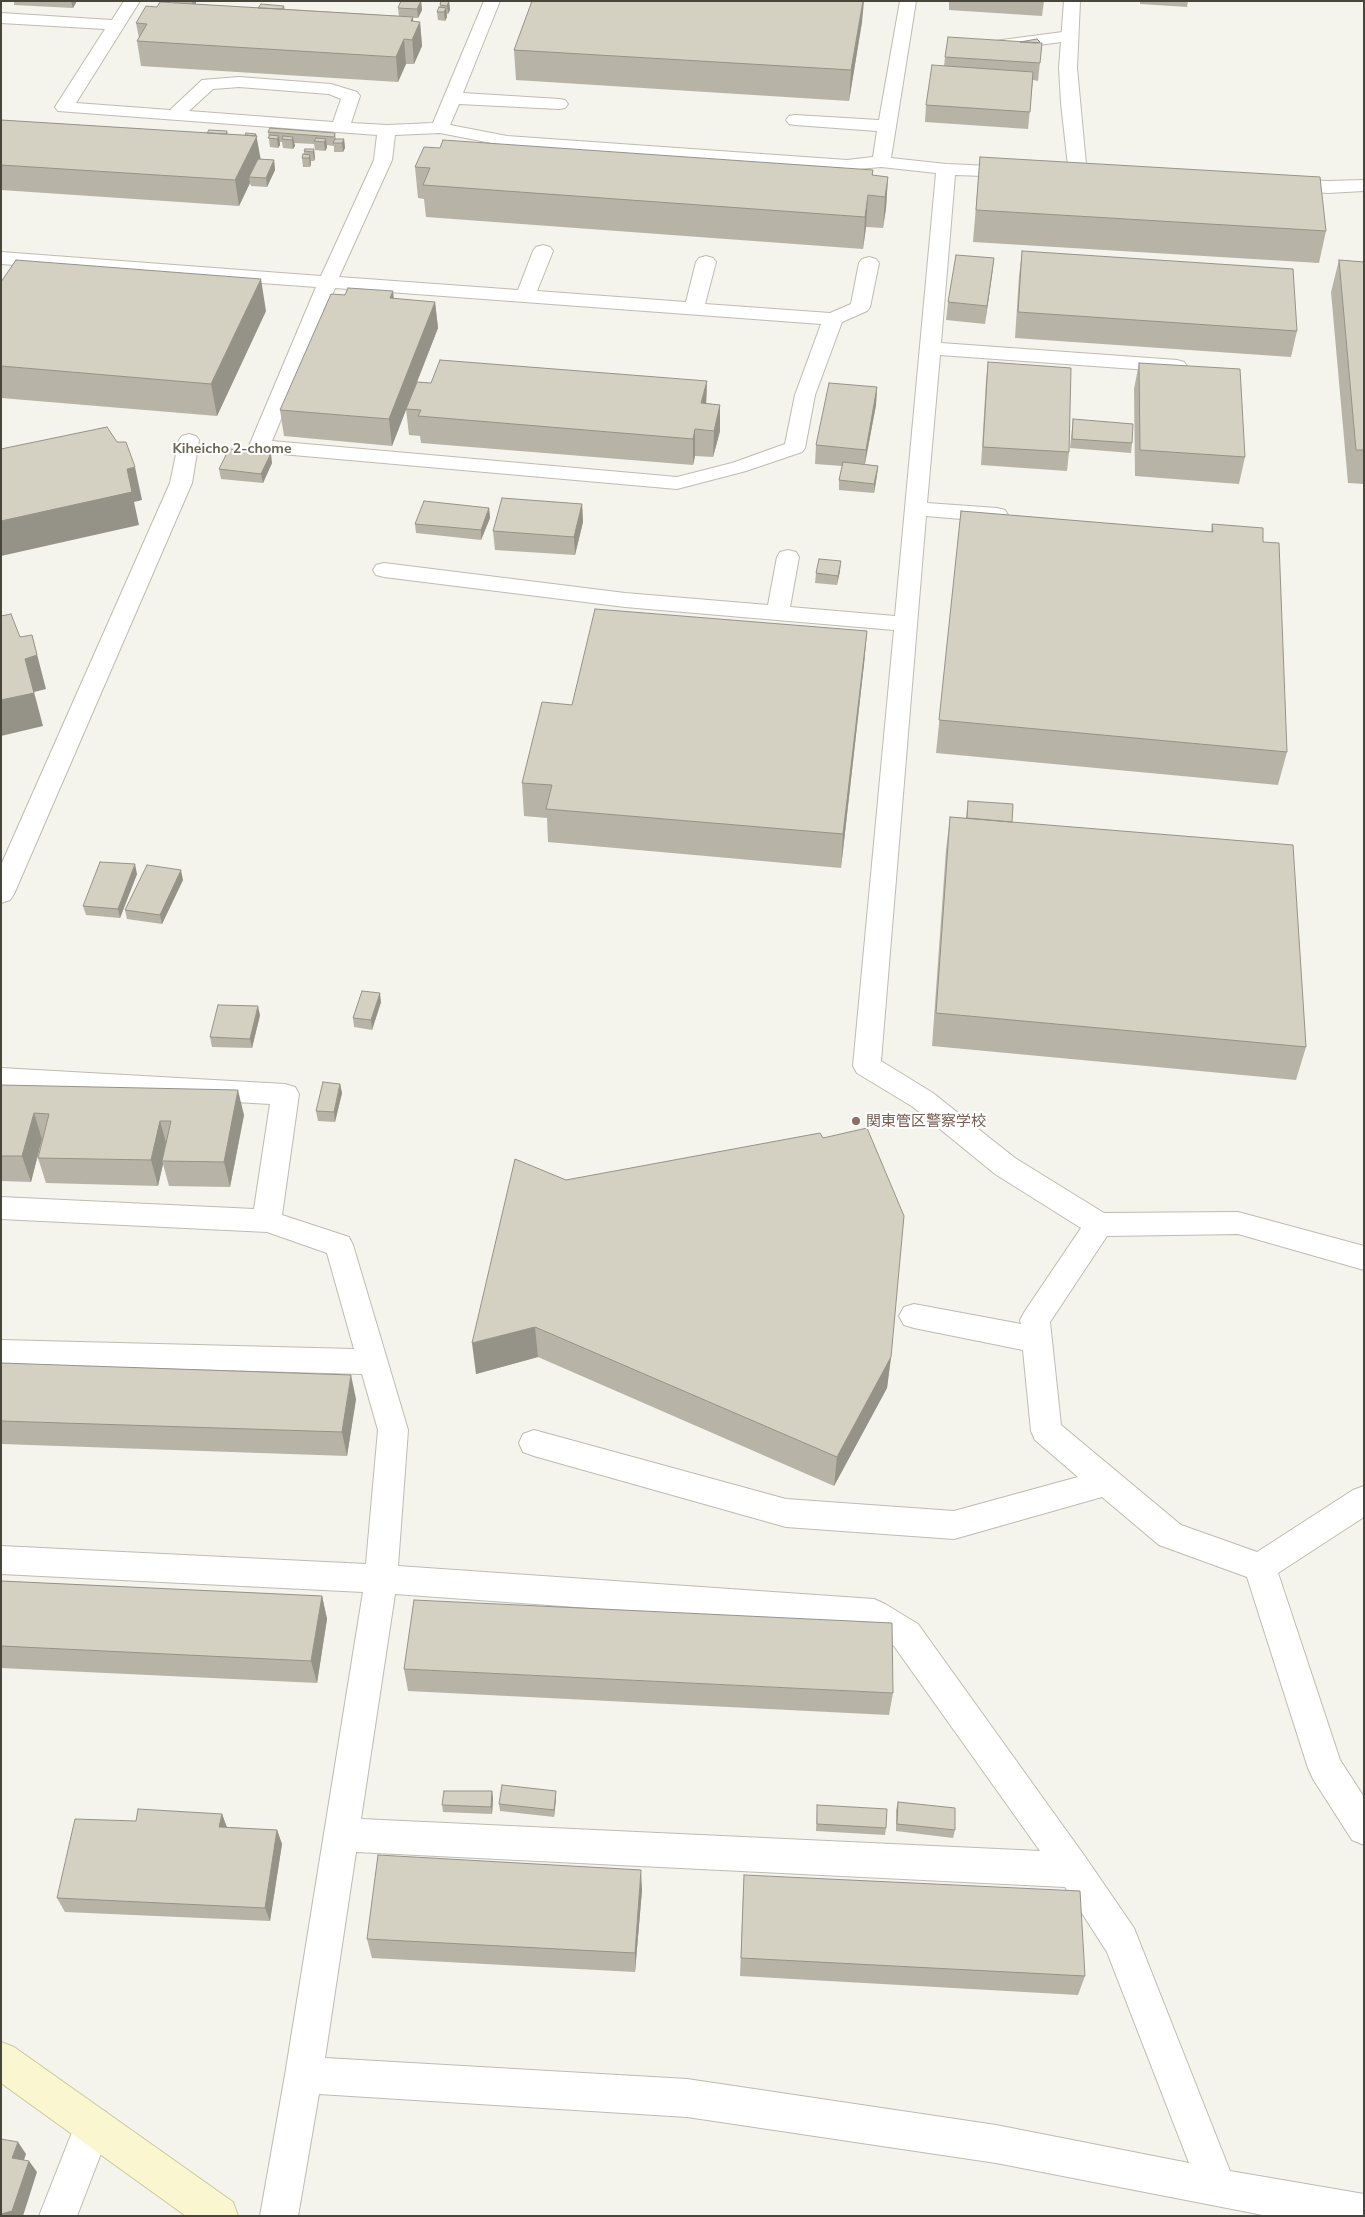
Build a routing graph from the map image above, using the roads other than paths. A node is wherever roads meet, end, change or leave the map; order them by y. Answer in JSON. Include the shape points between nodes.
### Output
{"nodes":[{"id":1,"x":132,"y":1,"type":"edge"},
{"id":2,"x":492,"y":1,"type":"edge"},
{"id":3,"x":908,"y":1,"type":"edge"},
{"id":4,"x":1072,"y":1,"type":"edge"},
{"id":5,"x":1,"y":18,"type":"edge"},
{"id":6,"x":118,"y":25,"type":"junction"},
{"id":7,"x":1070,"y":36,"type":"junction"},
{"id":8,"x":986,"y":47,"type":"edge"},
{"id":9,"x":452,"y":98,"type":"junction"},
{"id":10,"x":559,"y":104,"type":"dead end"},
{"id":11,"x":175,"y":116,"type":"junction"},
{"id":12,"x":795,"y":120,"type":"dead end"},
{"id":13,"x":887,"y":126,"type":"junction"},
{"id":14,"x":340,"y":128,"type":"junction"},
{"id":15,"x":440,"y":128,"type":"junction"},
{"id":16,"x":387,"y":130,"type":"junction"},
{"id":17,"x":881,"y":162,"type":"junction"},
{"id":18,"x":946,"y":169,"type":"junction"},
{"id":19,"x":1031,"y":173,"type":"edge"},
{"id":20,"x":1079,"y":175,"type":"edge"},
{"id":21,"x":1258,"y":184,"type":"edge"},
{"id":22,"x":1364,"y":185,"type":"edge"},
{"id":23,"x":543,"y":251,"type":"dead end"},
{"id":24,"x":1,"y":258,"type":"edge"},
{"id":25,"x":706,"y":262,"type":"dead end"},
{"id":26,"x":869,"y":263,"type":"dead end"},
{"id":27,"x":328,"y":281,"type":"junction"},
{"id":28,"x":524,"y":296,"type":"junction"},
{"id":29,"x":694,"y":308,"type":"junction"},
{"id":30,"x":833,"y":319,"type":"junction"},
{"id":31,"x":930,"y":348,"type":"junction"},
{"id":32,"x":1192,"y":367,"type":"edge"},
{"id":33,"x":189,"y":440,"type":"dead end"},
{"id":34,"x":916,"y":509,"type":"junction"},
{"id":35,"x":1022,"y":517,"type":"edge"},
{"id":36,"x":788,"y":557,"type":"dead end"},
{"id":37,"x":384,"y":570,"type":"dead end"},
{"id":38,"x":778,"y":613,"type":"junction"},
{"id":39,"x":906,"y":624,"type":"junction"},
{"id":40,"x":1,"y":894,"type":"edge"},
{"id":41,"x":1,"y":1078,"type":"edge"},
{"id":42,"x":1,"y":1208,"type":"edge"},
{"id":43,"x":267,"y":1221,"type":"junction"},
{"id":44,"x":1099,"y":1225,"type":"junction"},
{"id":45,"x":1364,"y":1258,"type":"edge"},
{"id":46,"x":914,"y":1316,"type":"dead end"},
{"id":47,"x":1036,"y":1340,"type":"junction"},
{"id":48,"x":1,"y":1352,"type":"edge"},
{"id":49,"x":373,"y":1362,"type":"junction"},
{"id":50,"x":534,"y":1443,"type":"dead end"},
{"id":51,"x":1108,"y":1482,"type":"junction"},
{"id":52,"x":1364,"y":1500,"type":"edge"},
{"id":53,"x":1,"y":1560,"type":"edge"},
{"id":54,"x":1260,"y":1567,"type":"junction"},
{"id":55,"x":381,"y":1579,"type":"junction"},
{"id":56,"x":1364,"y":1828,"type":"edge"},
{"id":57,"x":341,"y":1836,"type":"junction"},
{"id":58,"x":1074,"y":1870,"type":"junction"},
{"id":59,"x":1,"y":2060,"type":"edge"},
{"id":60,"x":304,"y":2075,"type":"junction"},
{"id":61,"x":93,"y":2125,"type":"junction"},
{"id":62,"x":1218,"y":2188,"type":"junction"},
{"id":63,"x":1364,"y":2213,"type":"edge"},
{"id":64,"x":58,"y":2216,"type":"edge"},
{"id":65,"x":219,"y":2216,"type":"edge"},
{"id":66,"x":279,"y":2216,"type":"edge"}],
"edges":[{"from":1,"to":6,"type":"street"},
{"from":2,"to":9,"type":"street"},
{"from":3,"to":13,"type":"street"},
{"from":4,"to":7,"type":"street"},
{"from":5,"to":6,"type":"street"},
{"from":6,"to":11,"type":"street","via":[[64,107]]},
{"from":7,"to":8,"type":"street"},
{"from":7,"to":20,"type":"street","via":[[1070,103]]},
{"from":9,"to":10,"type":"street"},
{"from":9,"to":15,"type":"street"},
{"from":11,"to":14,"type":"street"},
{"from":11,"to":14,"type":"street","via":[[208,84],[239,82],[312,87],[351,96]]},
{"from":12,"to":13,"type":"street"},
{"from":13,"to":17,"type":"street"},
{"from":14,"to":16,"type":"street"},
{"from":15,"to":16,"type":"street"},
{"from":15,"to":17,"type":"street","via":[[506,141],[847,165]]},
{"from":16,"to":27,"type":"street","via":[[383,160]]},
{"from":17,"to":18,"type":"street"},
{"from":18,"to":19,"type":"street"},
{"from":18,"to":31,"type":"street"},
{"from":21,"to":22,"type":"street"},
{"from":23,"to":28,"type":"street"},
{"from":24,"to":27,"type":"street"},
{"from":25,"to":29,"type":"street"},
{"from":26,"to":30,"type":"street","via":[[860,307]]},
{"from":27,"to":28,"type":"street"},
{"from":27,"to":30,"type":"street","via":[[259,446],[677,483],[796,448],[805,395]]},
{"from":28,"to":29,"type":"street"},
{"from":29,"to":30,"type":"street"},
{"from":31,"to":32,"type":"street"},
{"from":31,"to":34,"type":"street"},
{"from":33,"to":40,"type":"street","via":[[181,483]]},
{"from":34,"to":35,"type":"street"},
{"from":34,"to":39,"type":"street"},
{"from":36,"to":38,"type":"street"},
{"from":37,"to":38,"type":"street","via":[[625,600],[730,618]]},
{"from":38,"to":39,"type":"street"},
{"from":39,"to":44,"type":"street","via":[[867,1066],[923,1100],[1005,1166]]},
{"from":41,"to":43,"type":"street","via":[[285,1094]]},
{"from":42,"to":43,"type":"street"},
{"from":43,"to":49,"type":"street","via":[[339,1245]]},
{"from":44,"to":45,"type":"street","via":[[1238,1223]]},
{"from":44,"to":47,"type":"street","via":[[1034,1320]]},
{"from":46,"to":47,"type":"street"},
{"from":47,"to":51,"type":"street","via":[[1046,1431]]},
{"from":48,"to":49,"type":"street"},
{"from":49,"to":55,"type":"street","via":[[393,1430]]},
{"from":50,"to":51,"type":"street","via":[[786,1513],[954,1525]]},
{"from":51,"to":54,"type":"street","via":[[1170,1535]]},
{"from":52,"to":54,"type":"street"},
{"from":53,"to":55,"type":"street"},
{"from":54,"to":56,"type":"street","via":[[1325,1768]]},
{"from":55,"to":57,"type":"street"},
{"from":55,"to":58,"type":"street","via":[[874,1614],[906,1635]]},
{"from":57,"to":58,"type":"street"},
{"from":57,"to":60,"type":"street"},
{"from":58,"to":62,"type":"street","via":[[1122,1941]]},
{"from":59,"to":61,"type":"street"},
{"from":60,"to":62,"type":"street","via":[[687,2098],[996,2144]]},
{"from":60,"to":66,"type":"street"},
{"from":61,"to":64,"type":"street"},
{"from":61,"to":65,"type":"street"},
{"from":62,"to":63,"type":"street"}]}
